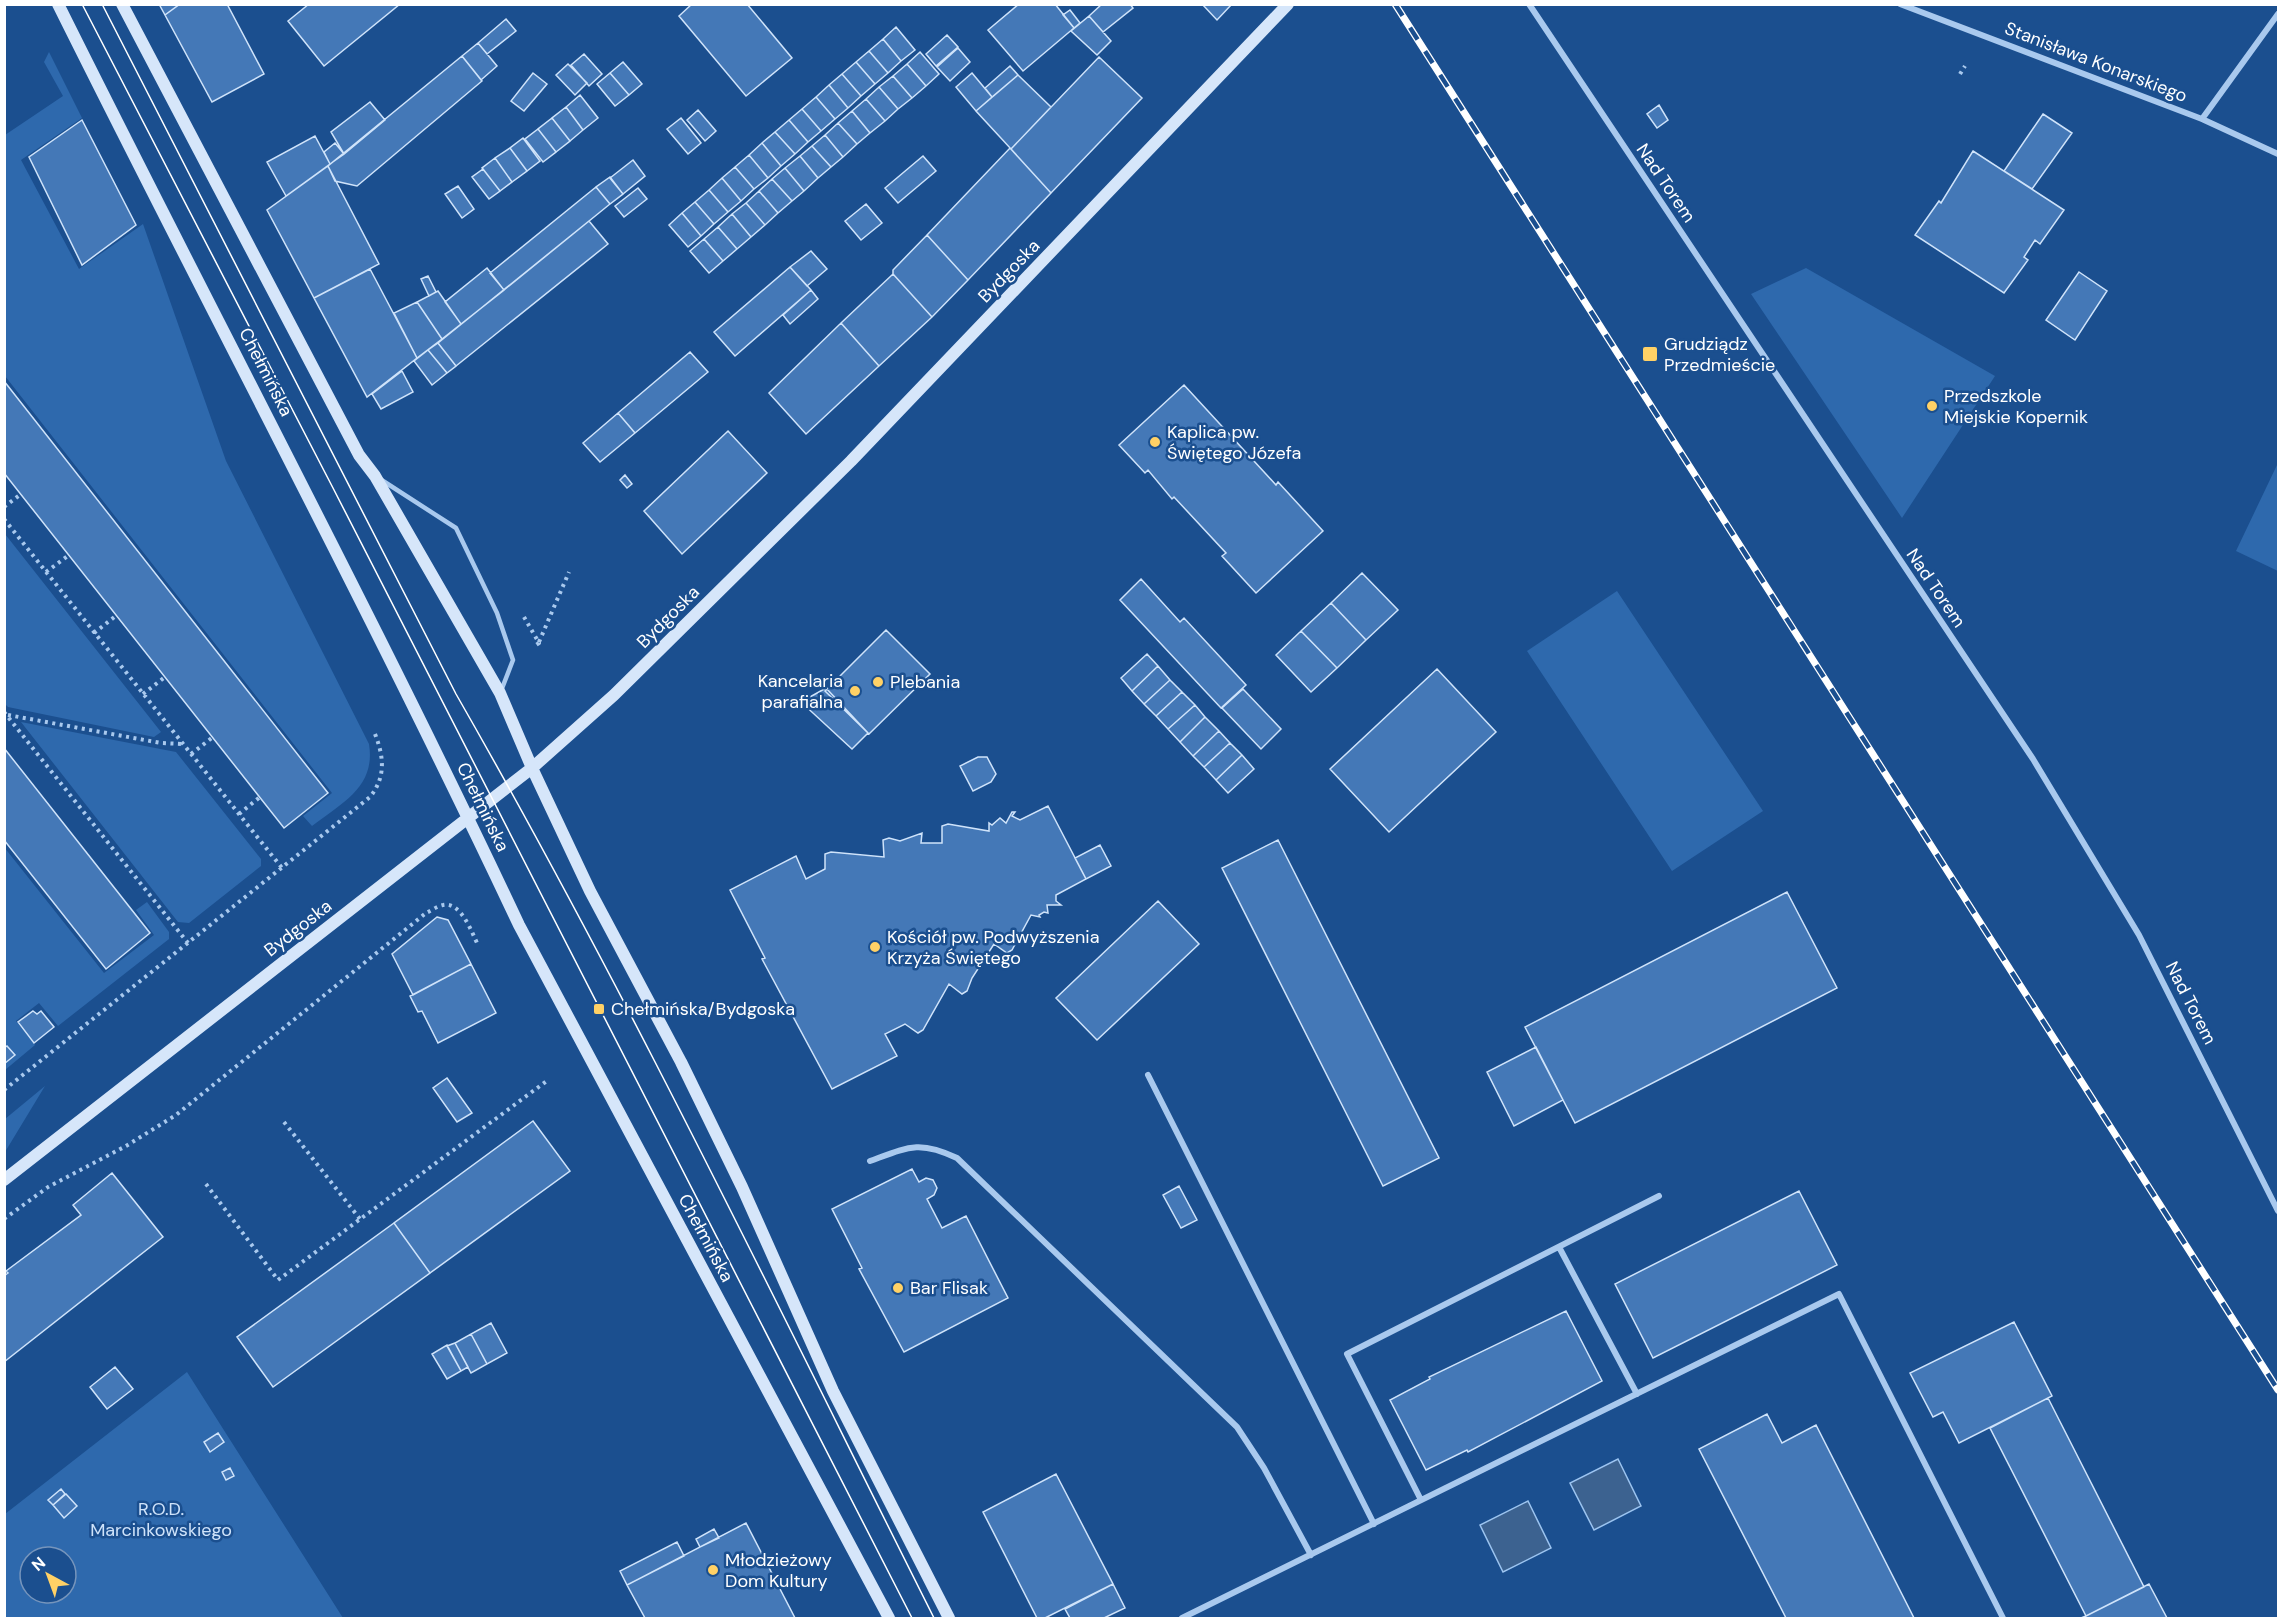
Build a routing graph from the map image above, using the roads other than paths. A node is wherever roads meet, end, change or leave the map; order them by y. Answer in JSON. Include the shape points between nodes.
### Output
{"nodes":[{"id":1,"x":58,"y":4,"type":"edge"},
{"id":2,"x":122,"y":4,"type":"edge"},
{"id":3,"x":1288,"y":4,"type":"edge"},
{"id":4,"x":1529,"y":4,"type":"edge"},
{"id":5,"x":1900,"y":4,"type":"edge"},
{"id":6,"x":2278,"y":14,"type":"edge"},
{"id":7,"x":2202,"y":119,"type":"junction"},
{"id":8,"x":2278,"y":154,"type":"edge"},
{"id":9,"x":375,"y":476,"type":"junction"},
{"id":10,"x":500,"y":693,"type":"junction"},
{"id":11,"x":532,"y":768,"type":"junction"},
{"id":12,"x":468,"y":816,"type":"junction"},
{"id":13,"x":1148,"y":1075,"type":"dead end"},
{"id":14,"x":870,"y":1161,"type":"dead end"},
{"id":15,"x":4,"y":1180,"type":"edge"},
{"id":16,"x":1659,"y":1196,"type":"dead end"},
{"id":17,"x":2278,"y":1211,"type":"edge"},
{"id":18,"x":1559,"y":1247,"type":"junction"},
{"id":19,"x":1637,"y":1394,"type":"junction"},
{"id":20,"x":1421,"y":1500,"type":"junction"},
{"id":21,"x":1374,"y":1524,"type":"junction"},
{"id":22,"x":1311,"y":1555,"type":"junction"},
{"id":23,"x":889,"y":1618,"type":"edge"},
{"id":24,"x":950,"y":1618,"type":"edge"},
{"id":25,"x":1182,"y":1618,"type":"edge"},
{"id":26,"x":2003,"y":1618,"type":"edge"}],
"edges":[{"from":1,"to":12,"type":"main road","name":"Chełmińska"},
{"from":2,"to":9,"type":"main road","via":[[359,455]]},
{"from":3,"to":11,"type":"main road","name":"Bydgoska","via":[[851,461],[614,695]]},
{"from":4,"to":17,"type":"street","name":"Nad Torem","via":[[2033,759],[2139,935]]},
{"from":5,"to":7,"type":"street","name":"Stanisława Konarskiego"},
{"from":6,"to":7,"type":"street"},
{"from":7,"to":8,"type":"street","name":"Stanisława Konarskiego"},
{"from":9,"to":10,"type":"main road"},
{"from":9,"to":10,"type":"lane","via":[[456,528],[497,613],[513,660]]},
{"from":10,"to":11,"type":"main road"},
{"from":11,"to":12,"type":"main road","name":"Bydgoska"},
{"from":11,"to":24,"type":"main road","via":[[742,1187],[832,1391]]},
{"from":12,"to":15,"type":"main road","name":"Bydgoska"},
{"from":12,"to":23,"type":"main road","name":"Chełmińska","via":[[535,954]]},
{"from":13,"to":21,"type":"street"},
{"from":14,"to":22,"type":"street","via":[[913,1146],[939,1149],[957,1158],[1237,1427]]},
{"from":16,"to":18,"type":"street"},
{"from":18,"to":19,"type":"street"},
{"from":18,"to":20,"type":"street","via":[[1347,1354]]},
{"from":19,"to":20,"type":"street"},
{"from":19,"to":26,"type":"street","via":[[1839,1294]]},
{"from":20,"to":21,"type":"street"},
{"from":21,"to":22,"type":"street"},
{"from":22,"to":25,"type":"street"}]}
